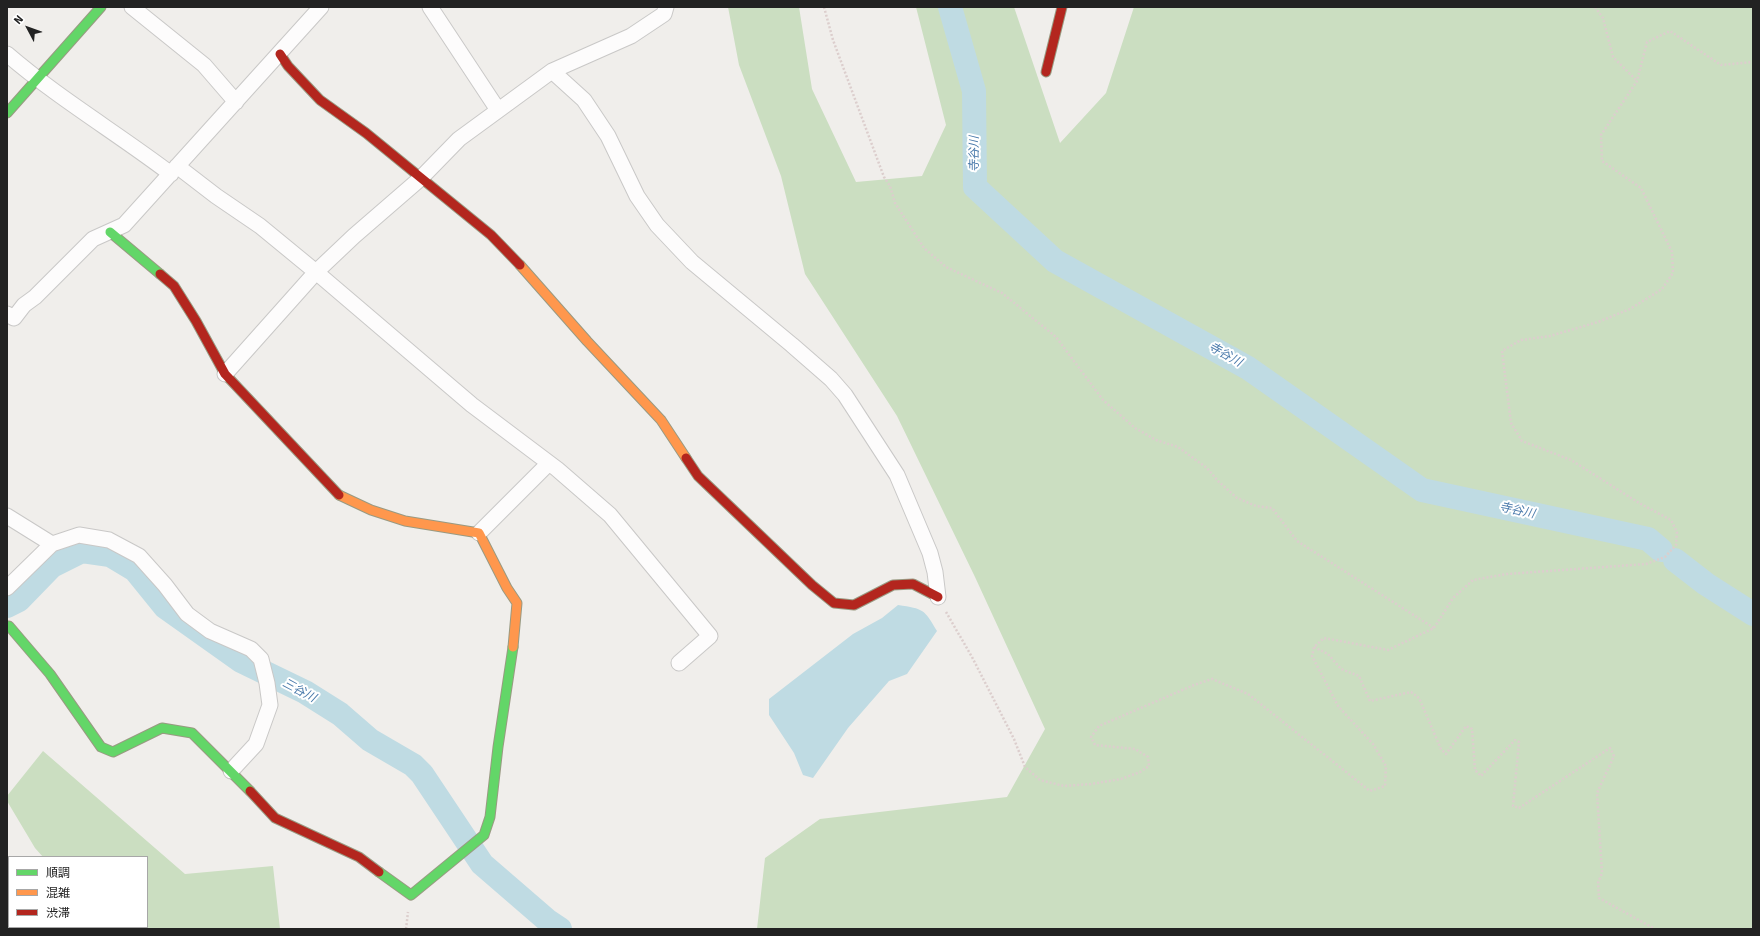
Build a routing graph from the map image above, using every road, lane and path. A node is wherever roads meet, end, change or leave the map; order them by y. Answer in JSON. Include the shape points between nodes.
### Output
{"nodes":[{"id":1,"x":101,"y":7,"type":"edge"},
{"id":2,"x":132,"y":7,"type":"edge"},
{"id":3,"x":321,"y":7,"type":"edge"},
{"id":4,"x":430,"y":7,"type":"edge"},
{"id":5,"x":666,"y":7,"type":"edge"},
{"id":6,"x":824,"y":7,"type":"edge"},
{"id":7,"x":1062,"y":7,"type":"edge"},
{"id":8,"x":1595,"y":7,"type":"edge"},
{"id":9,"x":7,"y":54,"type":"edge"},
{"id":10,"x":280,"y":54,"type":"junction"},
{"id":11,"x":1753,"y":62,"type":"edge"},
{"id":12,"x":552,"y":71,"type":"junction"},
{"id":13,"x":1046,"y":72,"type":"dead end"},
{"id":14,"x":37,"y":80,"type":"junction"},
{"id":15,"x":1637,"y":81,"type":"junction"},
{"id":16,"x":236,"y":102,"type":"junction"},
{"id":17,"x":498,"y":110,"type":"junction"},
{"id":18,"x":7,"y":113,"type":"edge"},
{"id":19,"x":174,"y":170,"type":"junction"},
{"id":20,"x":421,"y":178,"type":"junction"},
{"id":21,"x":110,"y":232,"type":"junction"},
{"id":22,"x":316,"y":272,"type":"junction"},
{"id":23,"x":7,"y":314,"type":"edge"},
{"id":24,"x":225,"y":374,"type":"junction"},
{"id":25,"x":549,"y":463,"type":"junction"},
{"id":26,"x":7,"y":516,"type":"edge"},
{"id":27,"x":479,"y":533,"type":"junction"},
{"id":28,"x":52,"y":544,"type":"junction"},
{"id":29,"x":7,"y":588,"type":"edge"},
{"id":30,"x":938,"y":597,"type":"junction"},
{"id":31,"x":8,"y":624,"type":"edge"},
{"id":32,"x":1434,"y":628,"type":"junction"},
{"id":33,"x":1314,"y":647,"type":"junction"},
{"id":34,"x":679,"y":663,"type":"dead end"},
{"id":35,"x":231,"y":771,"type":"junction"},
{"id":36,"x":1655,"y":929,"type":"edge"}],
"edges":[{"from":1,"to":14,"type":"street"},
{"from":2,"to":16,"type":"street","via":[[204,65]]},
{"from":3,"to":10,"type":"street"},
{"from":4,"to":17,"type":"street"},
{"from":5,"to":12,"type":"street","via":[[664,14],[631,36]]},
{"from":6,"to":32,"type":"path","via":[[832,40],[884,177],[890,186],[895,203],[924,248],[946,267],[1002,293],[1056,337],[1103,400],[1135,428],[1156,440],[1178,447],[1207,468],[1237,498],[1256,506],[1272,508],[1297,541]]},
{"from":7,"to":13,"type":"street"},
{"from":8,"to":15,"type":"path","via":[[1603,18],[1613,57]]},
{"from":9,"to":14,"type":"street"},
{"from":10,"to":16,"type":"street"},
{"from":10,"to":20,"type":"street","via":[[320,100]]},
{"from":11,"to":15,"type":"path","via":[[1721,64],[1670,31],[1647,42]]},
{"from":12,"to":17,"type":"street"},
{"from":12,"to":30,"type":"street","via":[[584,100],[608,136],[637,196],[657,225],[692,262],[831,379],[845,395],[906,494],[930,553]]},
{"from":14,"to":18,"type":"street"},
{"from":14,"to":19,"type":"street"},
{"from":15,"to":32,"type":"path","via":[[1601,135],[1602,161],[1641,188],[1672,252],[1672,273],[1662,289],[1630,309],[1598,322],[1550,336],[1521,340],[1502,351],[1511,423],[1522,441],[1571,460],[1671,520],[1676,532],[1676,545],[1665,556],[1646,564],[1506,574],[1473,580],[1453,598]]},
{"from":16,"to":19,"type":"street"},
{"from":17,"to":20,"type":"street","via":[[459,139]]},
{"from":19,"to":21,"type":"street","via":[[124,225]]},
{"from":19,"to":22,"type":"street","via":[[260,226]]},
{"from":20,"to":22,"type":"street"},
{"from":20,"to":30,"type":"street","via":[[491,235],[515,259],[661,420],[698,476],[834,603],[854,605],[893,585],[913,584]]},
{"from":21,"to":23,"type":"street","via":[[93,240],[24,305],[14,318]]},
{"from":21,"to":24,"type":"street","via":[[174,286]]},
{"from":22,"to":24,"type":"street"},
{"from":22,"to":25,"type":"street","via":[[472,405]]},
{"from":24,"to":27,"type":"street","via":[[341,497],[405,521]]},
{"from":25,"to":27,"type":"street"},
{"from":25,"to":34,"type":"street","via":[[610,515],[710,636]]},
{"from":26,"to":28,"type":"street"},
{"from":27,"to":35,"type":"street","via":[[517,603],[490,817],[484,835],[478,841],[411,895],[359,857],[275,818]]},
{"from":28,"to":29,"type":"street"},
{"from":28,"to":35,"type":"street","via":[[79,535],[108,540],[139,556],[187,614],[210,631],[251,649],[261,659],[270,705],[256,744]]},
{"from":30,"to":33,"type":"path","via":[[1014,739],[1025,767],[1040,780],[1064,786],[1121,779],[1149,766],[1148,757],[1135,749],[1095,745],[1091,737],[1099,726],[1212,679],[1248,694],[1370,791],[1384,786],[1386,766],[1373,744],[1338,706],[1312,656]]},
{"from":31,"to":35,"type":"street","via":[[50,674],[101,747],[113,752],[162,728],[184,732],[192,734]]},
{"from":32,"to":33,"type":"path","via":[[1388,650],[1324,638]]},
{"from":33,"to":36,"type":"path","via":[[1328,654],[1341,669],[1359,676],[1370,701],[1411,692],[1419,698],[1441,749],[1446,754],[1466,726],[1472,729],[1475,770],[1480,776],[1515,740],[1519,742],[1513,806],[1519,808],[1610,748],[1614,756],[1597,793],[1602,873],[1598,883],[1599,898]]}]}
